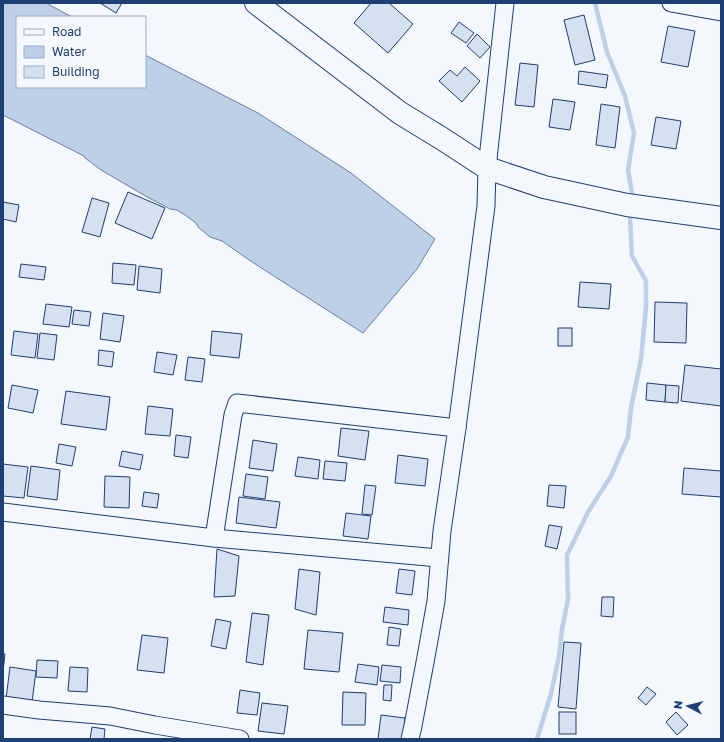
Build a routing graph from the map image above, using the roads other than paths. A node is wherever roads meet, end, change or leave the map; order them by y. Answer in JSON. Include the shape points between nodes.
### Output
{"nodes":[{"id":1,"x":256,"y":3,"type":"edge"},
{"id":2,"x":505,"y":3,"type":"edge"},
{"id":3,"x":671,"y":3,"type":"edge"},
{"id":4,"x":721,"y":12,"type":"edge"},
{"id":5,"x":487,"y":168,"type":"junction"},
{"id":6,"x":721,"y":218,"type":"edge"},
{"id":7,"x":457,"y":428,"type":"junction"},
{"id":8,"x":3,"y":512,"type":"edge"},
{"id":9,"x":214,"y":538,"type":"junction"},
{"id":10,"x":439,"y":558,"type":"junction"},
{"id":11,"x":3,"y":705,"type":"edge"},
{"id":12,"x":240,"y":739,"type":"edge"},
{"id":13,"x":410,"y":739,"type":"edge"}],
"edges":[{"from":1,"to":5,"type":"main road","via":[[400,113]]},
{"from":2,"to":5,"type":"street"},
{"from":3,"to":4,"type":"street"},
{"from":5,"to":6,"type":"main road","via":[[544,187],[618,203]]},
{"from":5,"to":7,"type":"street","via":[[486,206]]},
{"from":7,"to":9,"type":"street","via":[[237,403]]},
{"from":7,"to":10,"type":"street"},
{"from":8,"to":9,"type":"street"},
{"from":9,"to":10,"type":"street"},
{"from":10,"to":13,"type":"street","via":[[436,601]]},
{"from":11,"to":12,"type":"street","via":[[110,716],[155,726]]}]}
